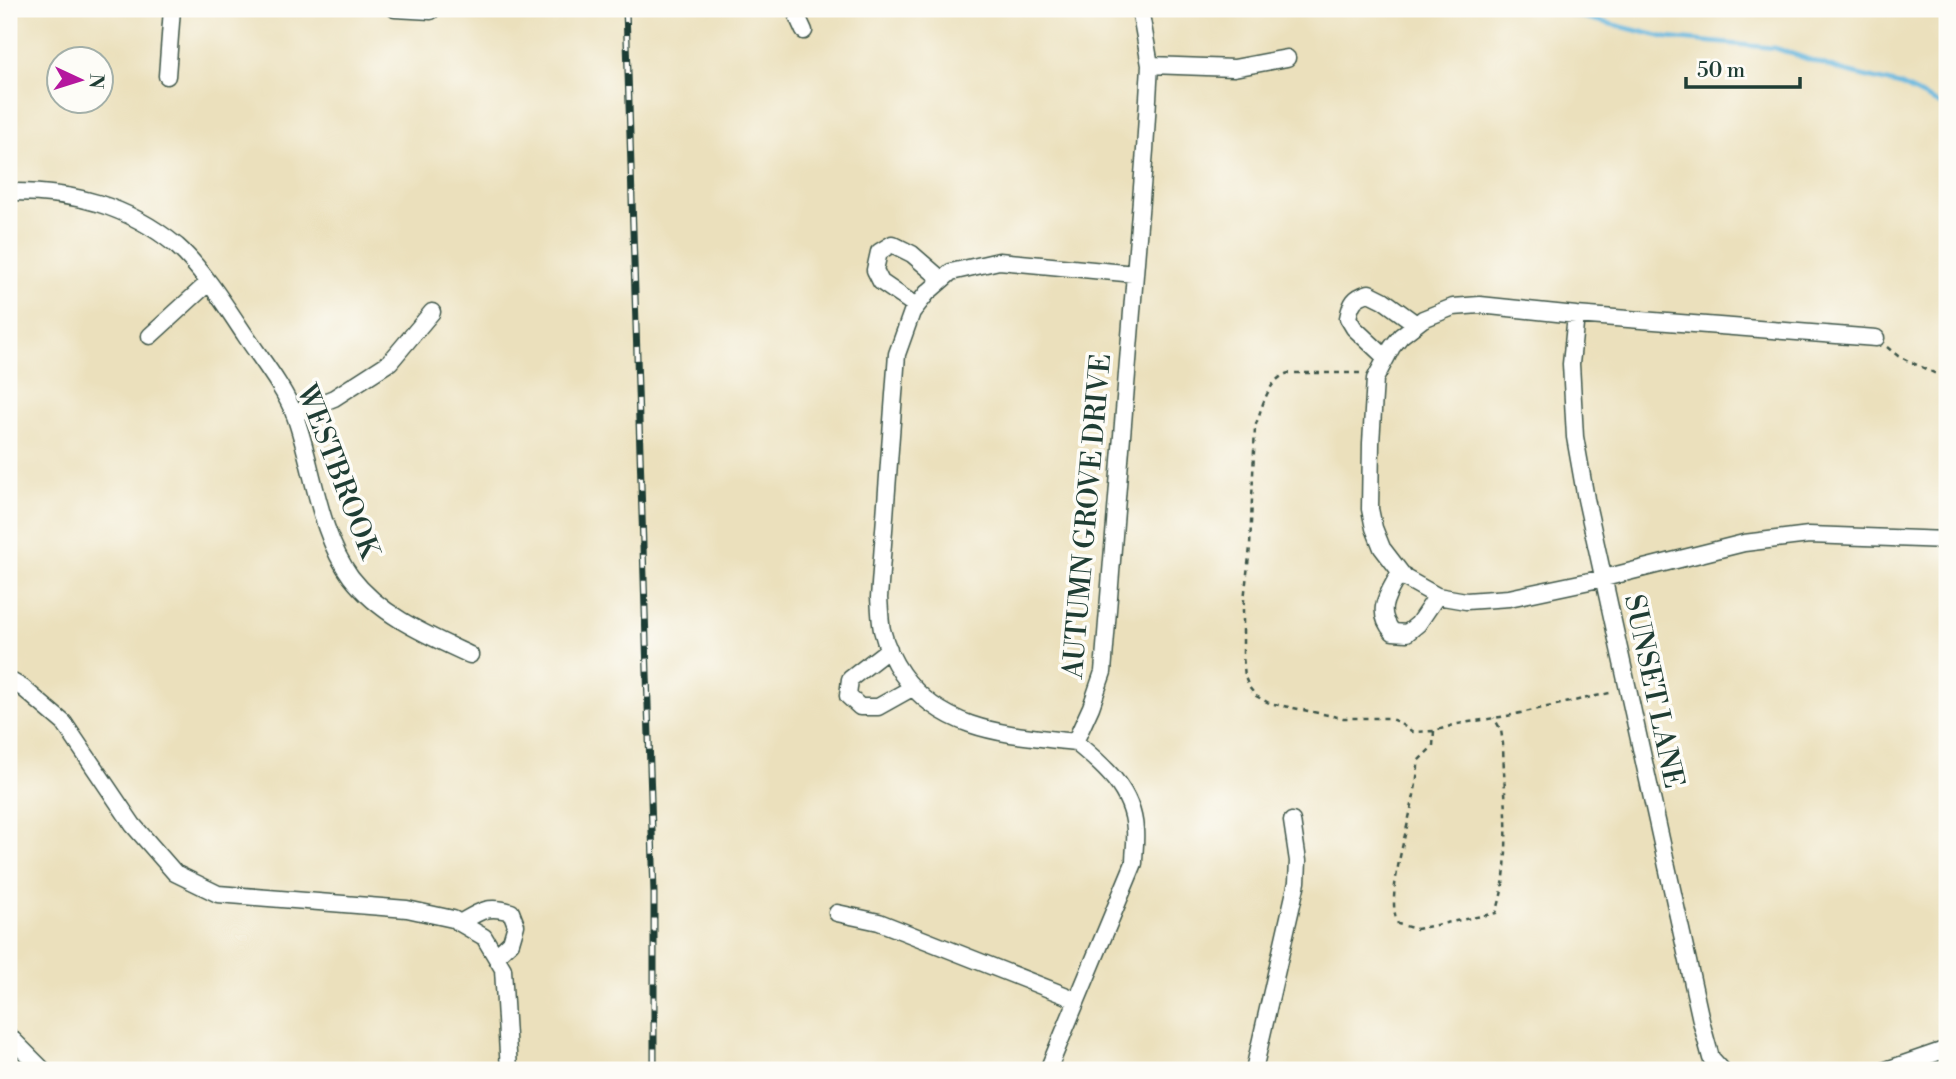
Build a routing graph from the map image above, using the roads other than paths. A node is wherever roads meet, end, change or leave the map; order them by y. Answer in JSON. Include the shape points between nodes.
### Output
{"nodes":[{"id":1,"x":172,"y":9,"type":"edge"},
{"id":2,"x":395,"y":9,"type":"edge"},
{"id":3,"x":794,"y":9,"type":"edge"},
{"id":4,"x":1140,"y":9,"type":"edge"},
{"id":5,"x":431,"y":11,"type":"dead end"},
{"id":6,"x":804,"y":31,"type":"dead end"},
{"id":7,"x":1287,"y":58,"type":"dead end"},
{"id":8,"x":1150,"y":65,"type":"junction"},
{"id":9,"x":167,"y":76,"type":"dead end"},
{"id":10,"x":9,"y":191,"type":"edge"},
{"id":11,"x":1135,"y":274,"type":"junction"},
{"id":12,"x":942,"y":280,"type":"junction"},
{"id":13,"x":208,"y":283,"type":"junction"},
{"id":14,"x":916,"y":306,"type":"junction"},
{"id":15,"x":432,"y":312,"type":"dead end"},
{"id":16,"x":1576,"y":315,"type":"junction"},
{"id":17,"x":1416,"y":324,"type":"junction"},
{"id":18,"x":150,"y":335,"type":"dead end"},
{"id":19,"x":1876,"y":338,"type":"road end"},
{"id":20,"x":1386,"y":358,"type":"junction"},
{"id":21,"x":294,"y":414,"type":"junction"},
{"id":22,"x":1947,"y":540,"type":"edge"},
{"id":23,"x":1400,"y":572,"type":"junction"},
{"id":24,"x":1604,"y":578,"type":"junction"},
{"id":25,"x":1437,"y":596,"type":"junction"},
{"id":26,"x":889,"y":649,"type":"junction"},
{"id":27,"x":470,"y":655,"type":"dead end"},
{"id":28,"x":9,"y":680,"type":"edge"},
{"id":29,"x":912,"y":688,"type":"junction"},
{"id":30,"x":1075,"y":742,"type":"junction"},
{"id":31,"x":1292,"y":821,"type":"dead end"},
{"id":32,"x":837,"y":913,"type":"dead end"},
{"id":33,"x":460,"y":923,"type":"junction"},
{"id":34,"x":496,"y":956,"type":"junction"},
{"id":35,"x":1077,"y":1000,"type":"junction"},
{"id":36,"x":9,"y":1037,"type":"edge"},
{"id":37,"x":1947,"y":1049,"type":"edge"},
{"id":38,"x":43,"y":1070,"type":"edge"},
{"id":39,"x":509,"y":1070,"type":"edge"},
{"id":40,"x":1048,"y":1070,"type":"edge"},
{"id":41,"x":1254,"y":1070,"type":"edge"},
{"id":42,"x":1722,"y":1070,"type":"edge"},
{"id":43,"x":1886,"y":1070,"type":"edge"}],
"edges":[{"from":1,"to":9,"type":"street"},
{"from":2,"to":5,"type":"street"},
{"from":3,"to":6,"type":"street"},
{"from":4,"to":8,"type":"street","name":"AUTUMN GROVE DRIVE"},
{"from":7,"to":8,"type":"street","via":[[1234,68]]},
{"from":8,"to":11,"type":"street","name":"AUTUMN GROVE DRIVE"},
{"from":10,"to":13,"type":"street","name":"WESTBROOK","via":[[71,195],[103,204],[150,227],[178,248]]},
{"from":11,"to":12,"type":"street","via":[[999,261],[951,272]]},
{"from":11,"to":30,"type":"street","name":"AUTUMN GROVE DRIVE","via":[[1103,673]]},
{"from":12,"to":14,"type":"street"},
{"from":12,"to":14,"type":"street","via":[[912,254],[891,244],[879,252],[875,270],[881,282]]},
{"from":13,"to":18,"type":"street"},
{"from":13,"to":21,"type":"street","name":"WESTBROOK","via":[[268,368]]},
{"from":14,"to":26,"type":"street","via":[[897,354],[881,555],[879,598]]},
{"from":15,"to":21,"type":"street","via":[[390,362],[334,398]]},
{"from":16,"to":17,"type":"street","via":[[1480,305],[1453,307]]},
{"from":16,"to":19,"type":"street"},
{"from":16,"to":24,"type":"street","name":"SUNSET LANE","via":[[1571,364],[1575,437]]},
{"from":17,"to":20,"type":"street"},
{"from":17,"to":20,"type":"street","via":[[1369,293],[1358,296],[1348,318]]},
{"from":20,"to":23,"type":"street","via":[[1377,374],[1370,509],[1382,548]]},
{"from":21,"to":27,"type":"street","name":"WESTBROOK","via":[[328,530],[351,576],[376,603],[417,631]]},
{"from":22,"to":24,"type":"street","via":[[1809,535],[1744,543]]},
{"from":23,"to":25,"type":"street"},
{"from":23,"to":25,"type":"street","via":[[1383,608],[1383,621],[1393,632],[1407,634]]},
{"from":24,"to":25,"type":"street","via":[[1508,598],[1466,601]]},
{"from":24,"to":42,"type":"street","name":"SUNSET LANE","via":[[1702,1025],[1711,1058]]},
{"from":26,"to":29,"type":"street"},
{"from":26,"to":29,"type":"street","via":[[850,679],[848,696],[860,707],[878,707]]},
{"from":28,"to":33,"type":"street","via":[[64,723],[132,825],[175,873],[218,894],[407,909]]},
{"from":29,"to":30,"type":"street","via":[[937,710],[966,724]]},
{"from":30,"to":35,"type":"street","via":[[1119,782],[1136,828],[1134,863]]},
{"from":31,"to":41,"type":"street","via":[[1297,882]]},
{"from":32,"to":35,"type":"street","via":[[879,922]]},
{"from":33,"to":34,"type":"street","via":[[484,937]]},
{"from":33,"to":34,"type":"street","via":[[494,907],[511,912],[514,934]]},
{"from":34,"to":39,"type":"street","via":[[503,969]]},
{"from":35,"to":40,"type":"street"},
{"from":36,"to":38,"type":"street"},
{"from":37,"to":43,"type":"street"}]}
